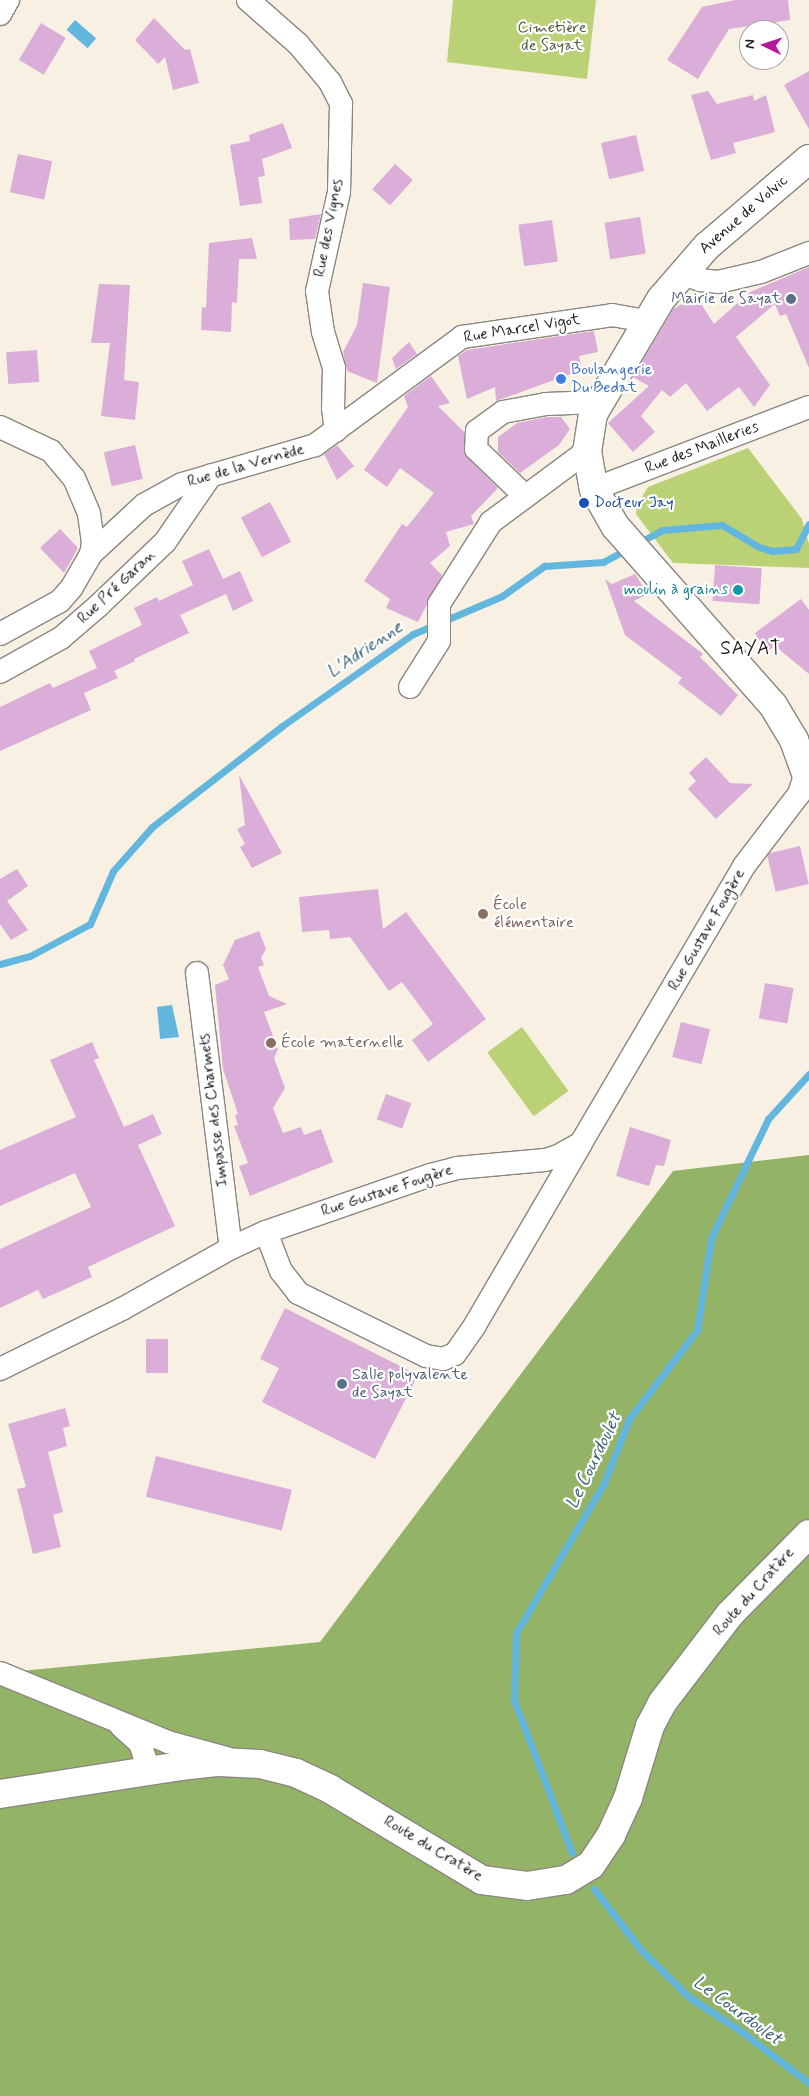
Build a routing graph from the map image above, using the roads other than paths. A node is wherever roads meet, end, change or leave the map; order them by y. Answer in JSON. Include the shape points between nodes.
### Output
{"nodes":[{"id":1,"x":8,"y":0,"type":"edge"},
{"id":2,"x":248,"y":0,"type":"edge"},
{"id":3,"x":0,"y":14,"type":"edge"},
{"id":4,"x":809,"y":159,"type":"edge"},
{"id":5,"x":809,"y":253,"type":"edge"},
{"id":6,"x":682,"y":273,"type":"junction"},
{"id":7,"x":647,"y":321,"type":"junction"},
{"id":8,"x":598,"y":402,"type":"junction"},
{"id":9,"x":809,"y":407,"type":"edge"},
{"id":10,"x":0,"y":427,"type":"edge"},
{"id":11,"x":336,"y":430,"type":"junction"},
{"id":12,"x":587,"y":451,"type":"junction"},
{"id":13,"x":211,"y":475,"type":"junction"},
{"id":14,"x":594,"y":489,"type":"junction"},
{"id":15,"x":525,"y":496,"type":"junction"},
{"id":16,"x":91,"y":554,"type":"junction"},
{"id":17,"x":0,"y":634,"type":"edge"},
{"id":18,"x":0,"y":672,"type":"edge"},
{"id":19,"x":410,"y":687,"type":"dead end"},
{"id":20,"x":808,"y":778,"type":"edge"},
{"id":21,"x":197,"y":973,"type":"dead end"},
{"id":22,"x":581,"y":1143,"type":"junction"},
{"id":23,"x":266,"y":1232,"type":"junction"},
{"id":24,"x":231,"y":1248,"type":"junction"},
{"id":25,"x":0,"y":1369,"type":"edge"},
{"id":26,"x":809,"y":1534,"type":"edge"},
{"id":27,"x":0,"y":1673,"type":"edge"},
{"id":28,"x":96,"y":1711,"type":"junction"},
{"id":29,"x":260,"y":1764,"type":"junction"},
{"id":30,"x":149,"y":1770,"type":"junction"},
{"id":31,"x":0,"y":1794,"type":"edge"}],
"edges":[{"from":1,"to":3,"type":"street"},
{"from":2,"to":11,"type":"street","name":"Rue des Vignes","via":[[298,44],[330,82],[341,104],[339,192],[317,291],[323,332],[334,368]]},
{"from":4,"to":6,"type":"main road","name":"Avenue de Volvic","via":[[732,223]]},
{"from":5,"to":6,"type":"street","via":[[761,272],[718,282]]},
{"from":6,"to":7,"type":"main road","name":"Avenue de Volvic"},
{"from":7,"to":8,"type":"main road","name":"Avenue de Volvic"},
{"from":7,"to":11,"type":"street","name":"Rue Marcel Vigot","via":[[612,315],[462,337]]},
{"from":8,"to":12,"type":"main road","name":"Avenue de Volvic"},
{"from":8,"to":15,"type":"street","via":[[546,404],[503,412],[476,431],[476,449]]},
{"from":9,"to":14,"type":"street","name":"Rue des Mailleries"},
{"from":10,"to":16,"type":"street","via":[[50,451],[74,478],[89,514],[93,543]]},
{"from":11,"to":13,"type":"street","name":"Rue de la Vernède","via":[[302,451],[254,461]]},
{"from":12,"to":14,"type":"main road","name":"Avenue de Volvic"},
{"from":12,"to":15,"type":"street"},
{"from":13,"to":16,"type":"street","name":"Rue de la Vernède","via":[[182,484],[144,505]]},
{"from":13,"to":18,"type":"street","name":"Rue Pré Garan","via":[[165,542],[97,607],[61,638]]},
{"from":14,"to":20,"type":"main road","name":"Avenue de Volvic","via":[[614,526],[773,706],[794,740]]},
{"from":15,"to":19,"type":"street","via":[[491,522],[439,604],[439,641]]},
{"from":16,"to":17,"type":"street","name":"Rue de la Vernède","via":[[60,601]]},
{"from":20,"to":22,"type":"street","name":"Rue Gustave Fougère","via":[[800,794],[744,866]]},
{"from":21,"to":24,"type":"street","name":"Impasse des Charmets"},
{"from":22,"to":23,"type":"street","name":"Rue Gustave Fougère","via":[[545,1160],[457,1168],[431,1175]]},
{"from":22,"to":23,"type":"street","via":[[475,1325],[455,1354],[442,1359],[426,1356],[298,1293],[281,1271]]},
{"from":23,"to":24,"type":"street","name":"Rue Gustave Fougère"},
{"from":24,"to":25,"type":"street","name":"Rue Gustave Fougère","via":[[122,1309]]},
{"from":26,"to":29,"type":"main road","name":"Route du Cratère","via":[[730,1614],[662,1703],[650,1726],[628,1798],[611,1835],[590,1865],[566,1880],[527,1886],[482,1880],[330,1789],[296,1773]]},
{"from":27,"to":28,"type":"street"},
{"from":28,"to":29,"type":"street","via":[[168,1742],[210,1755]]},
{"from":28,"to":30,"type":"street","via":[[133,1735],[143,1750]]},
{"from":29,"to":30,"type":"main road","name":"Route du Cratère","via":[[219,1762]]},
{"from":30,"to":31,"type":"main road","name":"Route du Cratère"}]}
